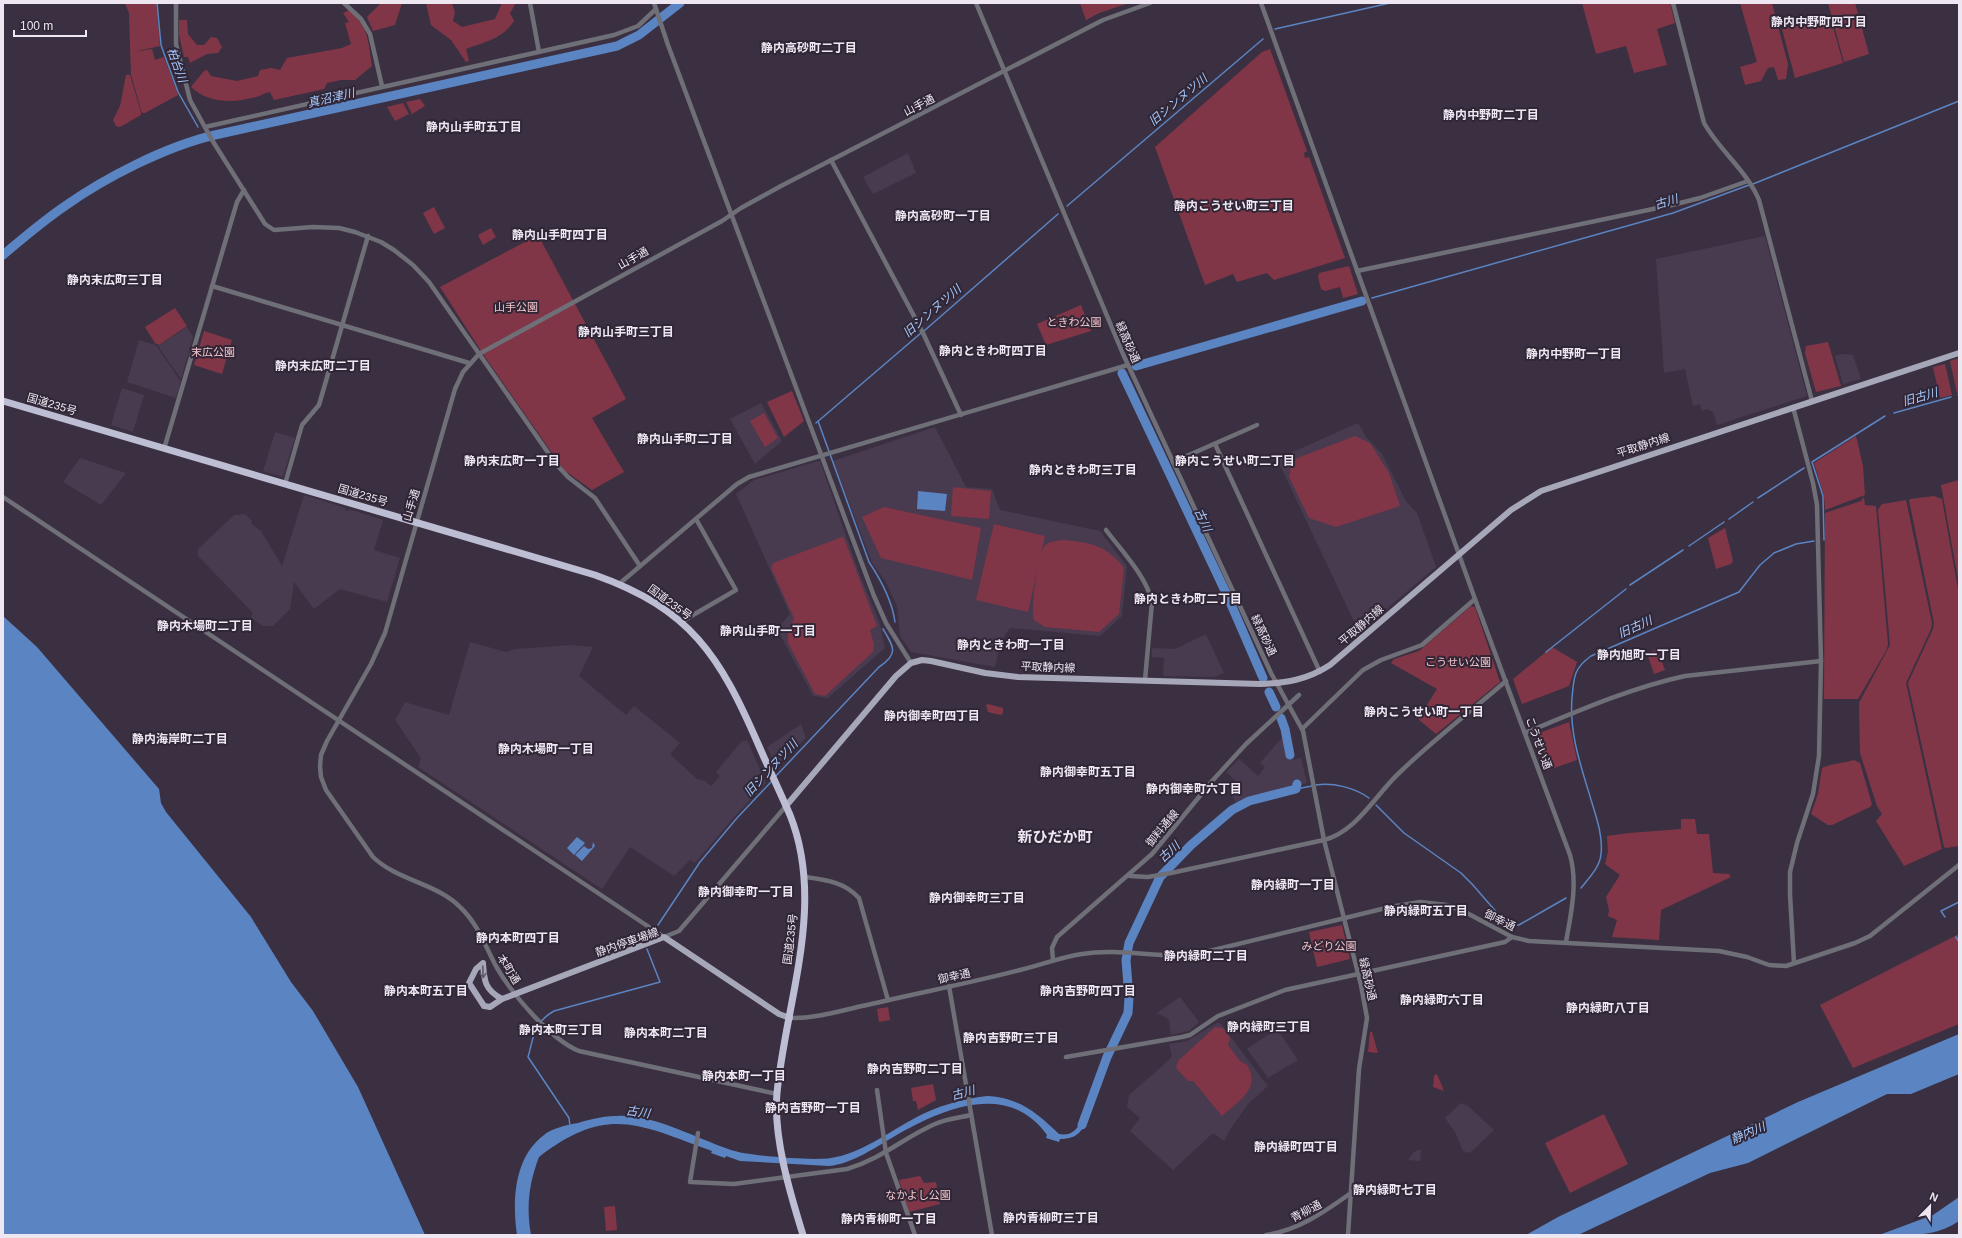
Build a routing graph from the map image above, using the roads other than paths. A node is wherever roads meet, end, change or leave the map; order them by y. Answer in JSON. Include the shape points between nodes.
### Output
{"nodes":[{"id":1,"x":176,"y":3,"type":"edge"},
{"id":2,"x":344,"y":3,"type":"edge"},
{"id":3,"x":530,"y":3,"type":"edge"},
{"id":4,"x":654,"y":3,"type":"edge"},
{"id":5,"x":976,"y":3,"type":"edge"},
{"id":6,"x":1150,"y":3,"type":"edge"},
{"id":7,"x":1261,"y":3,"type":"edge"},
{"id":8,"x":1673,"y":3,"type":"edge"},
{"id":9,"x":656,"y":12,"type":"junction"},
{"id":10,"x":539,"y":52,"type":"junction"},
{"id":11,"x":1004,"y":71,"type":"junction"},
{"id":12,"x":382,"y":86,"type":"junction"},
{"id":13,"x":206,"y":129,"type":"junction"},
{"id":14,"x":831,"y":160,"type":"junction"},
{"id":15,"x":1748,"y":181,"type":"junction"},
{"id":16,"x":244,"y":190,"type":"junction"},
{"id":17,"x":731,"y":214,"type":"junction"},
{"id":18,"x":368,"y":236,"type":"junction"},
{"id":19,"x":1357,"y":271,"type":"junction"},
{"id":20,"x":212,"y":286,"type":"junction"},
{"id":21,"x":341,"y":325,"type":"junction"},
{"id":22,"x":1959,"y":353,"type":"edge"},
{"id":23,"x":479,"y":354,"type":"junction"},
{"id":24,"x":470,"y":363,"type":"junction"},
{"id":25,"x":1128,"y":365,"type":"junction"},
{"id":26,"x":3,"y":401,"type":"edge"},
{"id":27,"x":1812,"y":401,"type":"junction"},
{"id":28,"x":1793,"y":407,"type":"junction"},
{"id":29,"x":961,"y":415,"type":"junction"},
{"id":30,"x":1257,"y":425,"type":"dead end"},
{"id":31,"x":1215,"y":444,"type":"junction"},
{"id":32,"x":164,"y":448,"type":"junction"},
{"id":33,"x":822,"y":455,"type":"junction"},
{"id":34,"x":1173,"y":462,"type":"junction"},
{"id":35,"x":285,"y":484,"type":"junction"},
{"id":36,"x":3,"y":497,"type":"edge"},
{"id":37,"x":696,"y":519,"type":"junction"},
{"id":38,"x":416,"y":522,"type":"junction"},
{"id":39,"x":1106,"y":530,"type":"dead end"},
{"id":40,"x":1460,"y":554,"type":"junction"},
{"id":41,"x":640,"y":566,"type":"junction"},
{"id":42,"x":619,"y":584,"type":"junction"},
{"id":43,"x":1475,"y":599,"type":"junction"},
{"id":44,"x":681,"y":622,"type":"junction"},
{"id":45,"x":1821,"y":661,"type":"junction"},
{"id":46,"x":911,"y":663,"type":"junction"},
{"id":47,"x":1320,"y":672,"type":"junction"},
{"id":48,"x":1145,"y":680,"type":"junction"},
{"id":49,"x":1506,"y":681,"type":"junction"},
{"id":50,"x":1277,"y":683,"type":"junction"},
{"id":51,"x":1299,"y":695,"type":"dead end"},
{"id":52,"x":1289,"y":703,"type":"junction"},
{"id":53,"x":339,"y":720,"type":"junction"},
{"id":54,"x":1302,"y":729,"type":"junction"},
{"id":55,"x":1526,"y":733,"type":"junction"},
{"id":56,"x":786,"y":806,"type":"junction"},
{"id":57,"x":1324,"y":840,"type":"junction"},
{"id":58,"x":1959,"y":865,"type":"edge"},
{"id":59,"x":1130,"y":876,"type":"junction"},
{"id":60,"x":805,"y":877,"type":"junction"},
{"id":61,"x":1345,"y":918,"type":"junction"},
{"id":62,"x":664,"y":937,"type":"junction"},
{"id":63,"x":1512,"y":937,"type":"junction"},
{"id":64,"x":1566,"y":942,"type":"junction"},
{"id":65,"x":1053,"y":960,"type":"junction"},
{"id":66,"x":1794,"y":963,"type":"junction"},
{"id":67,"x":1358,"y":973,"type":"junction"},
{"id":68,"x":949,"y":986,"type":"junction"},
{"id":69,"x":515,"y":994,"type":"junction"},
{"id":70,"x":502,"y":999,"type":"junction"},
{"id":71,"x":888,"y":1000,"type":"junction"},
{"id":72,"x":790,"y":1018,"type":"junction"},
{"id":73,"x":1066,"y":1056,"type":"dead end"},
{"id":74,"x":877,"y":1090,"type":"dead end"},
{"id":75,"x":777,"y":1094,"type":"junction"},
{"id":76,"x":970,"y":1114,"type":"junction"},
{"id":77,"x":698,"y":1133,"type":"dead end"},
{"id":78,"x":886,"y":1151,"type":"junction"},
{"id":79,"x":786,"y":1178,"type":"junction"},
{"id":80,"x":1351,"y":1193,"type":"junction"},
{"id":81,"x":803,"y":1235,"type":"edge"},
{"id":82,"x":915,"y":1235,"type":"edge"},
{"id":83,"x":992,"y":1235,"type":"edge"},
{"id":84,"x":1266,"y":1235,"type":"edge"},
{"id":85,"x":1348,"y":1235,"type":"edge"}],
"edges":[{"from":1,"to":13,"type":"street","via":[[176,44],[183,78],[190,100]]},
{"from":2,"to":12,"type":"street","via":[[361,19],[370,34]]},
{"from":3,"to":10,"type":"street"},
{"from":4,"to":9,"type":"street"},
{"from":5,"to":11,"type":"street","name":"緑高砂通"},
{"from":6,"to":11,"type":"street","name":"山手通","via":[[1103,20]]},
{"from":7,"to":19,"type":"street","name":"こうせい通"},
{"from":8,"to":15,"type":"street","via":[[1704,123],[1714,140]]},
{"from":9,"to":10,"type":"street","via":[[638,26],[625,32]]},
{"from":9,"to":17,"type":"street"},
{"from":10,"to":12,"type":"street"},
{"from":11,"to":14,"type":"street","name":"山手通"},
{"from":11,"to":25,"type":"street","name":"緑高砂通"},
{"from":12,"to":13,"type":"street"},
{"from":13,"to":16,"type":"street"},
{"from":14,"to":17,"type":"street","name":"山手通"},
{"from":14,"to":29,"type":"street","via":[[923,331]]},
{"from":15,"to":19,"type":"street","via":[[1672,205]]},
{"from":15,"to":27,"type":"street","via":[[1766,221]]},
{"from":16,"to":18,"type":"street","via":[[265,224],[274,230],[339,228]]},
{"from":16,"to":20,"type":"street","via":[[237,202]]},
{"from":17,"to":23,"type":"street","name":"山手通"},
{"from":17,"to":33,"type":"street"},
{"from":18,"to":21,"type":"street"},
{"from":18,"to":23,"type":"street","via":[[394,250],[422,274]]},
{"from":19,"to":40,"type":"street","name":"こうせい通"},
{"from":20,"to":21,"type":"street"},
{"from":20,"to":32,"type":"street"},
{"from":21,"to":24,"type":"street"},
{"from":21,"to":35,"type":"street","via":[[319,405],[302,425]]},
{"from":22,"to":27,"type":"main road","name":"平取静内線"},
{"from":23,"to":24,"type":"street","name":"山手通"},
{"from":23,"to":41,"type":"street","via":[[562,472],[595,498]]},
{"from":24,"to":38,"type":"street","name":"山手通","via":[[455,389]]},
{"from":25,"to":29,"type":"street"},
{"from":25,"to":34,"type":"street","name":"緑高砂通"},
{"from":26,"to":32,"type":"highway","name":"国道235号"},
{"from":27,"to":28,"type":"main road","name":"平取静内線"},
{"from":28,"to":40,"type":"main road","name":"平取静内線","via":[[1540,491],[1511,510]]},
{"from":28,"to":45,"type":"street","via":[[1817,504]]},
{"from":29,"to":33,"type":"street"},
{"from":30,"to":31,"type":"street"},
{"from":31,"to":34,"type":"street"},
{"from":31,"to":47,"type":"street"},
{"from":32,"to":35,"type":"highway","name":"国道235号"},
{"from":33,"to":37,"type":"street","via":[[758,473],[743,480]]},
{"from":33,"to":46,"type":"street","via":[[877,603],[886,623]]},
{"from":34,"to":50,"type":"street","name":"緑高砂通"},
{"from":35,"to":38,"type":"highway","name":"国道235号"},
{"from":36,"to":53,"type":"street"},
{"from":37,"to":41,"type":"street"},
{"from":37,"to":44,"type":"street","via":[[736,590]]},
{"from":38,"to":42,"type":"highway","name":"国道235号"},
{"from":38,"to":53,"type":"street","name":"山手通","via":[[385,633],[371,664]]},
{"from":39,"to":48,"type":"street","via":[[1150,593],[1152,602]]},
{"from":40,"to":43,"type":"street","name":"こうせい通"},
{"from":40,"to":47,"type":"main road","name":"平取静内線"},
{"from":41,"to":42,"type":"street"},
{"from":42,"to":44,"type":"highway","name":"国道235号","via":[[656,603]]},
{"from":43,"to":49,"type":"street","name":"こうせい通"},
{"from":43,"to":54,"type":"street","via":[[1422,645],[1381,660],[1363,670]]},
{"from":44,"to":56,"type":"highway","name":"国道235号","via":[[723,672]]},
{"from":45,"to":55,"type":"street","via":[[1685,676],[1652,684]]},
{"from":45,"to":66,"type":"street","via":[[1816,781],[1790,872]]},
{"from":46,"to":48,"type":"main road","name":"平取静内線","via":[[931,661],[985,673],[1018,676]]},
{"from":46,"to":56,"type":"main road","via":[[896,676]]},
{"from":47,"to":50,"type":"main road","name":"平取静内線","via":[[1298,681]]},
{"from":48,"to":50,"type":"main road","name":"平取静内線"},
{"from":49,"to":55,"type":"street","name":"こうせい通"},
{"from":49,"to":57,"type":"street","via":[[1398,774],[1347,828]]},
{"from":50,"to":52,"type":"street","name":"緑高砂通"},
{"from":51,"to":52,"type":"street","name":"御料通線"},
{"from":52,"to":54,"type":"street","name":"緑高砂通"},
{"from":52,"to":59,"type":"street","name":"御料通線","via":[[1209,784],[1152,854]]},
{"from":53,"to":62,"type":"street"},
{"from":53,"to":69,"type":"street","name":"本町通","via":[[321,755],[320,766],[326,790],[340,812],[382,866],[446,896],[462,908]]},
{"from":54,"to":57,"type":"street","name":"緑高砂通"},
{"from":55,"to":64,"type":"street","name":"こうせい通","via":[[1572,863],[1574,884]]},
{"from":56,"to":60,"type":"highway","name":"国道235号","via":[[801,847]]},
{"from":56,"to":62,"type":"street","via":[[679,931]]},
{"from":57,"to":59,"type":"street","via":[[1167,874]]},
{"from":57,"to":61,"type":"street","name":"緑高砂通"},
{"from":58,"to":66,"type":"street","name":"御幸通","via":[[1870,936]]},
{"from":59,"to":65,"type":"street","name":"御料通線","via":[[1057,937],[1052,948]]},
{"from":60,"to":71,"type":"street","via":[[847,887],[859,898]]},
{"from":60,"to":72,"type":"highway","name":"国道235号","via":[[803,920]]},
{"from":61,"to":63,"type":"street","name":"御幸通","via":[[1406,904],[1435,903],[1465,912]]},
{"from":61,"to":65,"type":"street","name":"御幸通","via":[[1193,955],[1165,956],[1121,952],[1082,954]]},
{"from":61,"to":67,"type":"street","name":"緑高砂通"},
{"from":62,"to":69,"type":"main road","name":"静内停車場線"},
{"from":62,"to":72,"type":"main road","name":"静内停車場線","via":[[779,1014]]},
{"from":63,"to":64,"type":"street","name":"御幸通"},
{"from":63,"to":67,"type":"street","via":[[1505,942]]},
{"from":64,"to":66,"type":"street","name":"御幸通","via":[[1706,950],[1747,956],[1777,966]]},
{"from":65,"to":68,"type":"street","name":"御幸通"},
{"from":67,"to":73,"type":"street","via":[[1285,990],[1218,1016],[1190,1035]]},
{"from":67,"to":80,"type":"street","name":"緑高砂通","via":[[1367,1018],[1359,1069]]},
{"from":68,"to":71,"type":"street","name":"御幸通"},
{"from":68,"to":76,"type":"street"},
{"from":69,"to":70,"type":"main road","name":"静内停車場線"},
{"from":69,"to":75,"type":"street","name":"本町通","via":[[564,1043],[579,1051]]},
{"from":70,"to":70,"type":"main road","name":"静内停車場線","one_way":true,"via":[[490,1007],[484,1006],[469,983],[476,969],[483,963],[484,980],[493,994]]},
{"from":71,"to":72,"type":"street","name":"御幸通","via":[[810,1017]]},
{"from":72,"to":75,"type":"highway","name":"国道235号"},
{"from":74,"to":78,"type":"street"},
{"from":75,"to":79,"type":"highway","name":"国道235号"},
{"from":76,"to":78,"type":"street","via":[[934,1124]]},
{"from":76,"to":83,"type":"street"},
{"from":77,"to":79,"type":"street","via":[[690,1182],[734,1184]]},
{"from":78,"to":79,"type":"street","via":[[866,1163],[847,1169]]},
{"from":78,"to":82,"type":"street"},
{"from":79,"to":81,"type":"highway","name":"国道235号"},
{"from":80,"to":84,"type":"street","name":"青柳通","via":[[1316,1218],[1289,1230]]},
{"from":80,"to":85,"type":"street","name":"緑高砂通"}]}
